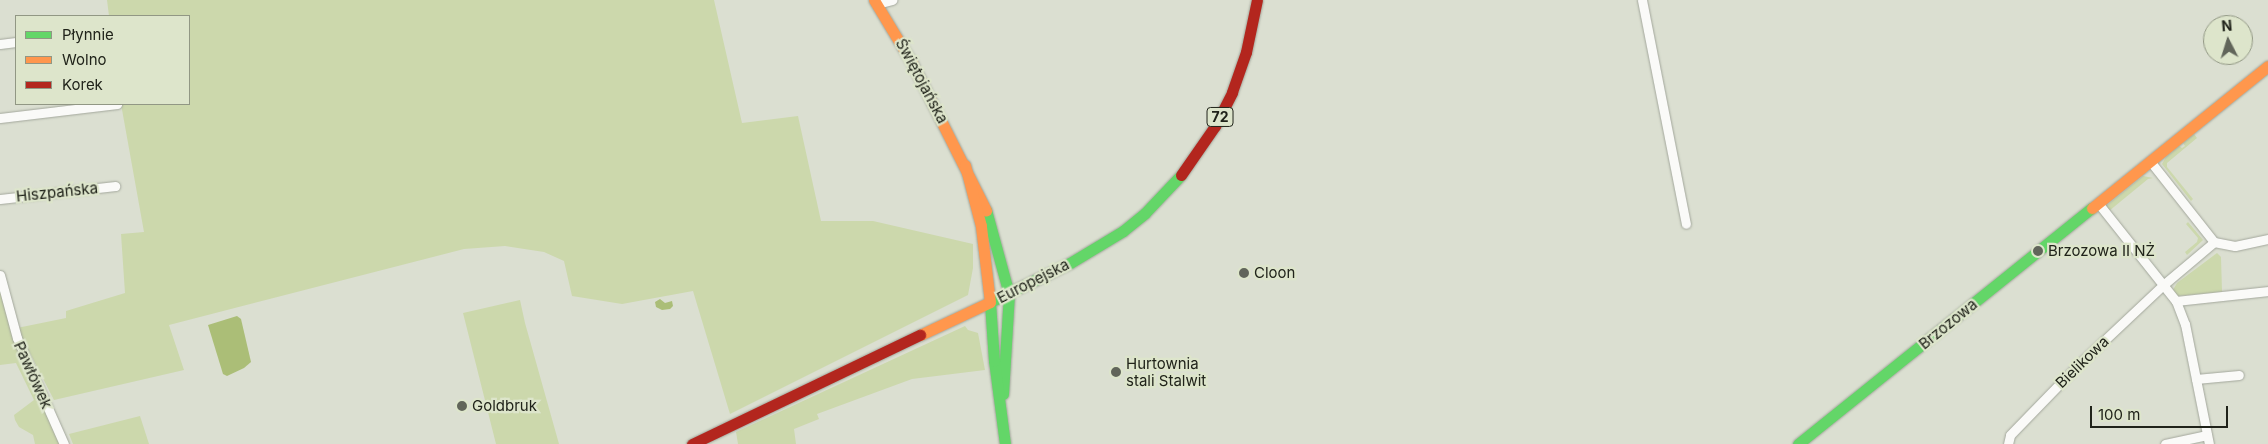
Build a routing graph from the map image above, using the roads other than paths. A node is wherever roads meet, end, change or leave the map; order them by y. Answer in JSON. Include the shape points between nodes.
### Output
{"nodes":[{"id":1,"x":892,"y":0,"type":"edge"},
{"id":2,"x":1257,"y":0,"type":"edge"},
{"id":3,"x":1642,"y":0,"type":"edge"},
{"id":4,"x":876,"y":2,"type":"edge"},
{"id":5,"x":15,"y":42,"type":"edge"},
{"id":6,"x":0,"y":44,"type":"edge"},
{"id":7,"x":2268,"y":66,"type":"edge"},
{"id":8,"x":109,"y":105,"type":"edge"},
{"id":9,"x":0,"y":118,"type":"edge"},
{"id":10,"x":2150,"y":161,"type":"junction"},
{"id":11,"x":965,"y":165,"type":"junction"},
{"id":12,"x":115,"y":186,"type":"dead end"},
{"id":13,"x":0,"y":199,"type":"edge"},
{"id":14,"x":2098,"y":203,"type":"junction"},
{"id":15,"x":1686,"y":224,"type":"dead end"},
{"id":16,"x":2268,"y":239,"type":"edge"},
{"id":17,"x":2214,"y":242,"type":"junction"},
{"id":18,"x":0,"y":275,"type":"edge"},
{"id":19,"x":2163,"y":284,"type":"junction"},
{"id":20,"x":2268,"y":291,"type":"edge"},
{"id":21,"x":1009,"y":294,"type":"junction"},
{"id":22,"x":2176,"y":301,"type":"junction"},
{"id":23,"x":990,"y":302,"type":"junction"},
{"id":24,"x":2239,"y":375,"type":"dead end"},
{"id":25,"x":2196,"y":379,"type":"junction"},
{"id":26,"x":1001,"y":404,"type":"junction"},
{"id":27,"x":2208,"y":439,"type":"edge"},
{"id":28,"x":64,"y":444,"type":"edge"},
{"id":29,"x":692,"y":444,"type":"edge"},
{"id":30,"x":1005,"y":444,"type":"edge"},
{"id":31,"x":1798,"y":444,"type":"edge"},
{"id":32,"x":2008,"y":444,"type":"edge"},
{"id":33,"x":2165,"y":444,"type":"edge"}],
"edges":[{"from":1,"to":4,"type":"street"},
{"from":2,"to":21,"type":"street","name":"Europejska","number":"72","via":[[1246,52],[1232,92],[1215,126],[1178,179],[1122,231],[1070,263]]},
{"from":3,"to":15,"type":"street"},
{"from":4,"to":11,"type":"street","name":"Świętojańska","via":[[926,88]]},
{"from":5,"to":6,"type":"street"},
{"from":7,"to":10,"type":"street","name":"Brzozowa"},
{"from":8,"to":9,"type":"street"},
{"from":10,"to":14,"type":"street","name":"Brzozowa"},
{"from":10,"to":17,"type":"street"},
{"from":11,"to":21,"type":"street","name":"Świętojańska","via":[[991,222]]},
{"from":11,"to":23,"type":"street","name":"Świętojańska","via":[[981,226]]},
{"from":12,"to":13,"type":"street","name":"Hiszpańska"},
{"from":14,"to":19,"type":"street"},
{"from":14,"to":31,"type":"street","name":"Brzozowa"},
{"from":16,"to":17,"type":"street","via":[[2235,246]]},
{"from":17,"to":19,"type":"street","name":"Bielikowa"},
{"from":18,"to":28,"type":"street","name":"Pawłówek","via":[[17,338]]},
{"from":19,"to":22,"type":"street"},
{"from":19,"to":32,"type":"street","name":"Bielikowa","via":[[2010,435]]},
{"from":20,"to":22,"type":"street"},
{"from":21,"to":23,"type":"street","name":"Europejska","number":"72"},
{"from":21,"to":26,"type":"street","name":"Świętojańska","via":[[1005,384]]},
{"from":22,"to":25,"type":"street","via":[[2185,324]]},
{"from":23,"to":26,"type":"street","name":"Świętojańska","via":[[997,391]]},
{"from":23,"to":29,"type":"street","name":"Europejska"},
{"from":24,"to":25,"type":"street"},
{"from":25,"to":27,"type":"street"},
{"from":26,"to":30,"type":"street","name":"Świętojańska"},
{"from":27,"to":33,"type":"street"}]}
